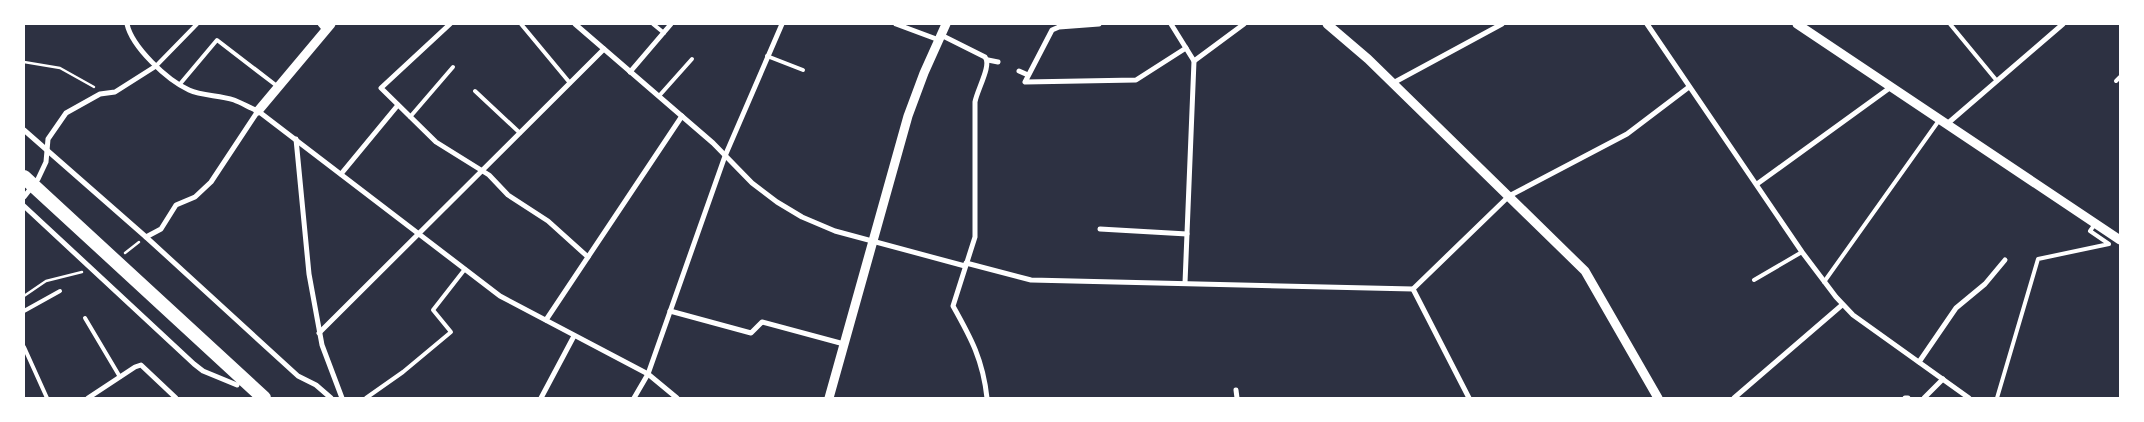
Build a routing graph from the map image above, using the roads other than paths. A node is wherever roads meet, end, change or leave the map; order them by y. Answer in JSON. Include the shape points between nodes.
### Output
{"nodes":[{"id":1,"x":127,"y":24,"type":"edge"},
{"id":2,"x":196,"y":24,"type":"edge"},
{"id":3,"x":450,"y":24,"type":"edge"},
{"id":4,"x":521,"y":24,"type":"edge"},
{"id":5,"x":575,"y":24,"type":"edge"},
{"id":6,"x":653,"y":24,"type":"edge"},
{"id":7,"x":671,"y":24,"type":"edge"},
{"id":8,"x":782,"y":24,"type":"edge"},
{"id":9,"x":896,"y":24,"type":"edge"},
{"id":10,"x":946,"y":24,"type":"edge"},
{"id":11,"x":1099,"y":24,"type":"edge"},
{"id":12,"x":1171,"y":24,"type":"edge"},
{"id":13,"x":1244,"y":24,"type":"edge"},
{"id":14,"x":1327,"y":24,"type":"edge"},
{"id":15,"x":1502,"y":24,"type":"edge"},
{"id":16,"x":1647,"y":24,"type":"edge"},
{"id":17,"x":1797,"y":24,"type":"edge"},
{"id":18,"x":1950,"y":24,"type":"edge"},
{"id":19,"x":2063,"y":24,"type":"edge"},
{"id":20,"x":325,"y":26,"type":"edge"},
{"id":21,"x":664,"y":33,"type":"junction"},
{"id":22,"x":940,"y":37,"type":"junction"},
{"id":23,"x":1186,"y":48,"type":"junction"},
{"id":24,"x":604,"y":49,"type":"junction"},
{"id":25,"x":767,"y":56,"type":"junction"},
{"id":26,"x":692,"y":59,"type":"dead end"},
{"id":27,"x":988,"y":60,"type":"junction"},
{"id":28,"x":1194,"y":61,"type":"junction"},
{"id":29,"x":998,"y":62,"type":"dead end"},
{"id":30,"x":156,"y":66,"type":"junction"},
{"id":31,"x":453,"y":67,"type":"dead end"},
{"id":32,"x":803,"y":70,"type":"dead end"},
{"id":33,"x":1019,"y":70,"type":"dead end"},
{"id":34,"x":630,"y":72,"type":"junction"},
{"id":35,"x":1028,"y":75,"type":"junction"},
{"id":36,"x":2120,"y":77,"type":"edge"},
{"id":37,"x":1997,"y":81,"type":"junction"},
{"id":38,"x":2116,"y":82,"type":"dead end"},
{"id":39,"x":570,"y":83,"type":"junction"},
{"id":40,"x":1393,"y":83,"type":"junction"},
{"id":41,"x":180,"y":84,"type":"junction"},
{"id":42,"x":278,"y":87,"type":"junction"},
{"id":43,"x":1891,"y":87,"type":"junction"},
{"id":44,"x":1689,"y":88,"type":"junction"},
{"id":45,"x":475,"y":91,"type":"dead end"},
{"id":46,"x":659,"y":96,"type":"junction"},
{"id":47,"x":398,"y":105,"type":"junction"},
{"id":48,"x":258,"y":111,"type":"junction"},
{"id":49,"x":682,"y":116,"type":"junction"},
{"id":50,"x":410,"y":117,"type":"junction"},
{"id":51,"x":1944,"y":121,"type":"junction"},
{"id":52,"x":24,"y":130,"type":"edge"},
{"id":53,"x":520,"y":133,"type":"junction"},
{"id":54,"x":296,"y":139,"type":"junction"},
{"id":55,"x":47,"y":150,"type":"junction"},
{"id":56,"x":725,"y":156,"type":"junction"},
{"id":57,"x":482,"y":171,"type":"junction"},
{"id":58,"x":341,"y":174,"type":"junction"},
{"id":59,"x":24,"y":177,"type":"edge"},
{"id":60,"x":1757,"y":184,"type":"junction"},
{"id":61,"x":24,"y":188,"type":"edge"},
{"id":62,"x":1509,"y":196,"type":"junction"},
{"id":63,"x":24,"y":197,"type":"edge"},
{"id":64,"x":24,"y":206,"type":"edge"},
{"id":65,"x":2096,"y":223,"type":"junction"},
{"id":66,"x":1100,"y":229,"type":"dead end"},
{"id":67,"x":419,"y":234,"type":"junction"},
{"id":68,"x":1187,"y":234,"type":"junction"},
{"id":69,"x":146,"y":237,"type":"junction"},
{"id":70,"x":2120,"y":240,"type":"edge"},
{"id":71,"x":873,"y":241,"type":"junction"},
{"id":72,"x":1802,"y":252,"type":"junction"},
{"id":73,"x":588,"y":256,"type":"junction"},
{"id":74,"x":2005,"y":260,"type":"dead end"},
{"id":75,"x":966,"y":265,"type":"junction"},
{"id":76,"x":465,"y":269,"type":"junction"},
{"id":77,"x":1754,"y":280,"type":"dead end"},
{"id":78,"x":1824,"y":282,"type":"junction"},
{"id":79,"x":1185,"y":283,"type":"junction"},
{"id":80,"x":1414,"y":288,"type":"junction"},
{"id":81,"x":60,"y":291,"type":"dead end"},
{"id":82,"x":1842,"y":305,"type":"junction"},
{"id":83,"x":24,"y":311,"type":"edge"},
{"id":84,"x":670,"y":311,"type":"junction"},
{"id":85,"x":85,"y":318,"type":"dead end"},
{"id":86,"x":546,"y":320,"type":"junction"},
{"id":87,"x":319,"y":333,"type":"junction"},
{"id":88,"x":574,"y":336,"type":"junction"},
{"id":89,"x":844,"y":344,"type":"junction"},
{"id":90,"x":24,"y":347,"type":"edge"},
{"id":91,"x":203,"y":356,"type":"junction"},
{"id":92,"x":1919,"y":362,"type":"junction"},
{"id":93,"x":648,"y":374,"type":"junction"},
{"id":94,"x":120,"y":378,"type":"junction"},
{"id":95,"x":1943,"y":379,"type":"junction"},
{"id":96,"x":1236,"y":390,"type":"dead end"},
{"id":97,"x":46,"y":398,"type":"edge"},
{"id":98,"x":88,"y":398,"type":"edge"},
{"id":99,"x":176,"y":398,"type":"edge"},
{"id":100,"x":250,"y":398,"type":"edge"},
{"id":101,"x":264,"y":398,"type":"edge"},
{"id":102,"x":331,"y":398,"type":"edge"},
{"id":103,"x":342,"y":398,"type":"edge"},
{"id":104,"x":366,"y":398,"type":"edge"},
{"id":105,"x":541,"y":398,"type":"edge"},
{"id":106,"x":634,"y":398,"type":"edge"},
{"id":107,"x":677,"y":398,"type":"edge"},
{"id":108,"x":829,"y":398,"type":"edge"},
{"id":109,"x":987,"y":398,"type":"edge"},
{"id":110,"x":1237,"y":398,"type":"edge"},
{"id":111,"x":1469,"y":398,"type":"edge"},
{"id":112,"x":1658,"y":398,"type":"edge"},
{"id":113,"x":1734,"y":398,"type":"edge"},
{"id":114,"x":1924,"y":398,"type":"edge"},
{"id":115,"x":1969,"y":398,"type":"edge"},
{"id":116,"x":1997,"y":398,"type":"edge"}],
"edges":[{"from":1,"to":30,"type":"street","via":[[139,47]]},
{"from":2,"to":30,"type":"lane"},
{"from":3,"to":47,"type":"street","via":[[381,88]]},
{"from":4,"to":39,"type":"lane"},
{"from":5,"to":24,"type":"street"},
{"from":6,"to":21,"type":"lane"},
{"from":7,"to":21,"type":"street"},
{"from":8,"to":25,"type":"street"},
{"from":9,"to":22,"type":"street"},
{"from":10,"to":22,"type":"street"},
{"from":11,"to":35,"type":"street","via":[[1052,30]]},
{"from":12,"to":23,"type":"street"},
{"from":13,"to":28,"type":"street"},
{"from":14,"to":40,"type":"street"},
{"from":15,"to":40,"type":"street"},
{"from":16,"to":44,"type":"street"},
{"from":17,"to":43,"type":"street"},
{"from":18,"to":37,"type":"lane"},
{"from":19,"to":37,"type":"street"},
{"from":20,"to":42,"type":"street"},
{"from":21,"to":34,"type":"street"},
{"from":22,"to":27,"type":"street"},
{"from":22,"to":71,"type":"street","via":[[908,116]]},
{"from":23,"to":28,"type":"street"},
{"from":23,"to":35,"type":"street","via":[[1136,80],[1025,82]]},
{"from":24,"to":34,"type":"street"},
{"from":24,"to":39,"type":"street"},
{"from":25,"to":32,"type":"lane"},
{"from":25,"to":56,"type":"street"},
{"from":26,"to":46,"type":"lane"},
{"from":27,"to":29,"type":"street"},
{"from":27,"to":75,"type":"street","via":[[975,102],[975,237]]},
{"from":28,"to":68,"type":"street"},
{"from":30,"to":41,"type":"street"},
{"from":30,"to":55,"type":"street","via":[[115,92],[100,94],[66,113],[48,139]]},
{"from":31,"to":50,"type":"lane"},
{"from":33,"to":35,"type":"street"},
{"from":34,"to":46,"type":"street"},
{"from":36,"to":38,"type":"lane"},
{"from":37,"to":51,"type":"street"},
{"from":39,"to":53,"type":"street"},
{"from":40,"to":62,"type":"street"},
{"from":41,"to":42,"type":"lane","via":[[217,40]]},
{"from":41,"to":48,"type":"street","via":[[189,90],[234,100]]},
{"from":42,"to":48,"type":"street"},
{"from":43,"to":51,"type":"street"},
{"from":43,"to":60,"type":"street"},
{"from":44,"to":60,"type":"street"},
{"from":44,"to":62,"type":"street","via":[[1627,134]]},
{"from":45,"to":53,"type":"lane"},
{"from":46,"to":49,"type":"street"},
{"from":47,"to":50,"type":"street"},
{"from":47,"to":58,"type":"street"},
{"from":48,"to":54,"type":"street"},
{"from":48,"to":69,"type":"street","via":[[211,182],[195,197],[176,205],[161,229]]},
{"from":49,"to":56,"type":"street"},
{"from":49,"to":73,"type":"street"},
{"from":50,"to":57,"type":"street","via":[[436,142]]},
{"from":51,"to":65,"type":"street"},
{"from":51,"to":78,"type":"lane"},
{"from":52,"to":55,"type":"street"},
{"from":53,"to":57,"type":"street"},
{"from":54,"to":58,"type":"street"},
{"from":54,"to":87,"type":"street","via":[[309,274]]},
{"from":55,"to":63,"type":"street","via":[[46,162],[38,179]]},
{"from":55,"to":69,"type":"street"},
{"from":56,"to":71,"type":"street","via":[[752,183],[802,217],[835,232]]},
{"from":56,"to":84,"type":"street"},
{"from":57,"to":67,"type":"street"},
{"from":57,"to":73,"type":"street"},
{"from":58,"to":67,"type":"street"},
{"from":59,"to":91,"type":"highway"},
{"from":60,"to":72,"type":"street"},
{"from":61,"to":91,"type":"highway"},
{"from":62,"to":80,"type":"street"},
{"from":62,"to":112,"type":"street","via":[[1585,271]]},
{"from":64,"to":91,"type":"street"},
{"from":65,"to":70,"type":"street"},
{"from":65,"to":116,"type":"lane","via":[[2090,231],[2109,244],[2038,259]]},
{"from":66,"to":68,"type":"street"},
{"from":67,"to":76,"type":"street"},
{"from":67,"to":87,"type":"street"},
{"from":68,"to":79,"type":"street"},
{"from":69,"to":102,"type":"street","via":[[298,376]]},
{"from":71,"to":75,"type":"street"},
{"from":71,"to":89,"type":"street"},
{"from":72,"to":77,"type":"lane"},
{"from":72,"to":78,"type":"street"},
{"from":73,"to":86,"type":"street"},
{"from":74,"to":92,"type":"street","via":[[1956,308]]},
{"from":75,"to":79,"type":"street","via":[[1031,280]]},
{"from":75,"to":109,"type":"street","via":[[953,306],[974,343],[985,376]]},
{"from":76,"to":86,"type":"street","via":[[500,296]]},
{"from":76,"to":104,"type":"lane","via":[[433,310],[451,332]]},
{"from":78,"to":82,"type":"street"},
{"from":79,"to":80,"type":"street"},
{"from":80,"to":111,"type":"street"},
{"from":81,"to":83,"type":"lane"},
{"from":82,"to":92,"type":"street"},
{"from":82,"to":113,"type":"street"},
{"from":84,"to":89,"type":"street","via":[[751,333],[762,322]]},
{"from":84,"to":93,"type":"street"},
{"from":85,"to":94,"type":"lane"},
{"from":86,"to":88,"type":"street"},
{"from":87,"to":103,"type":"street"},
{"from":88,"to":93,"type":"street"},
{"from":88,"to":105,"type":"street"},
{"from":89,"to":108,"type":"street"},
{"from":90,"to":97,"type":"lane"},
{"from":91,"to":100,"type":"highway"},
{"from":91,"to":101,"type":"highway"},
{"from":92,"to":95,"type":"street"},
{"from":93,"to":106,"type":"street"},
{"from":93,"to":107,"type":"street"},
{"from":94,"to":98,"type":"street"},
{"from":94,"to":99,"type":"street","via":[[141,365]]},
{"from":95,"to":114,"type":"street"},
{"from":95,"to":115,"type":"street"},
{"from":96,"to":110,"type":"street"}]}
